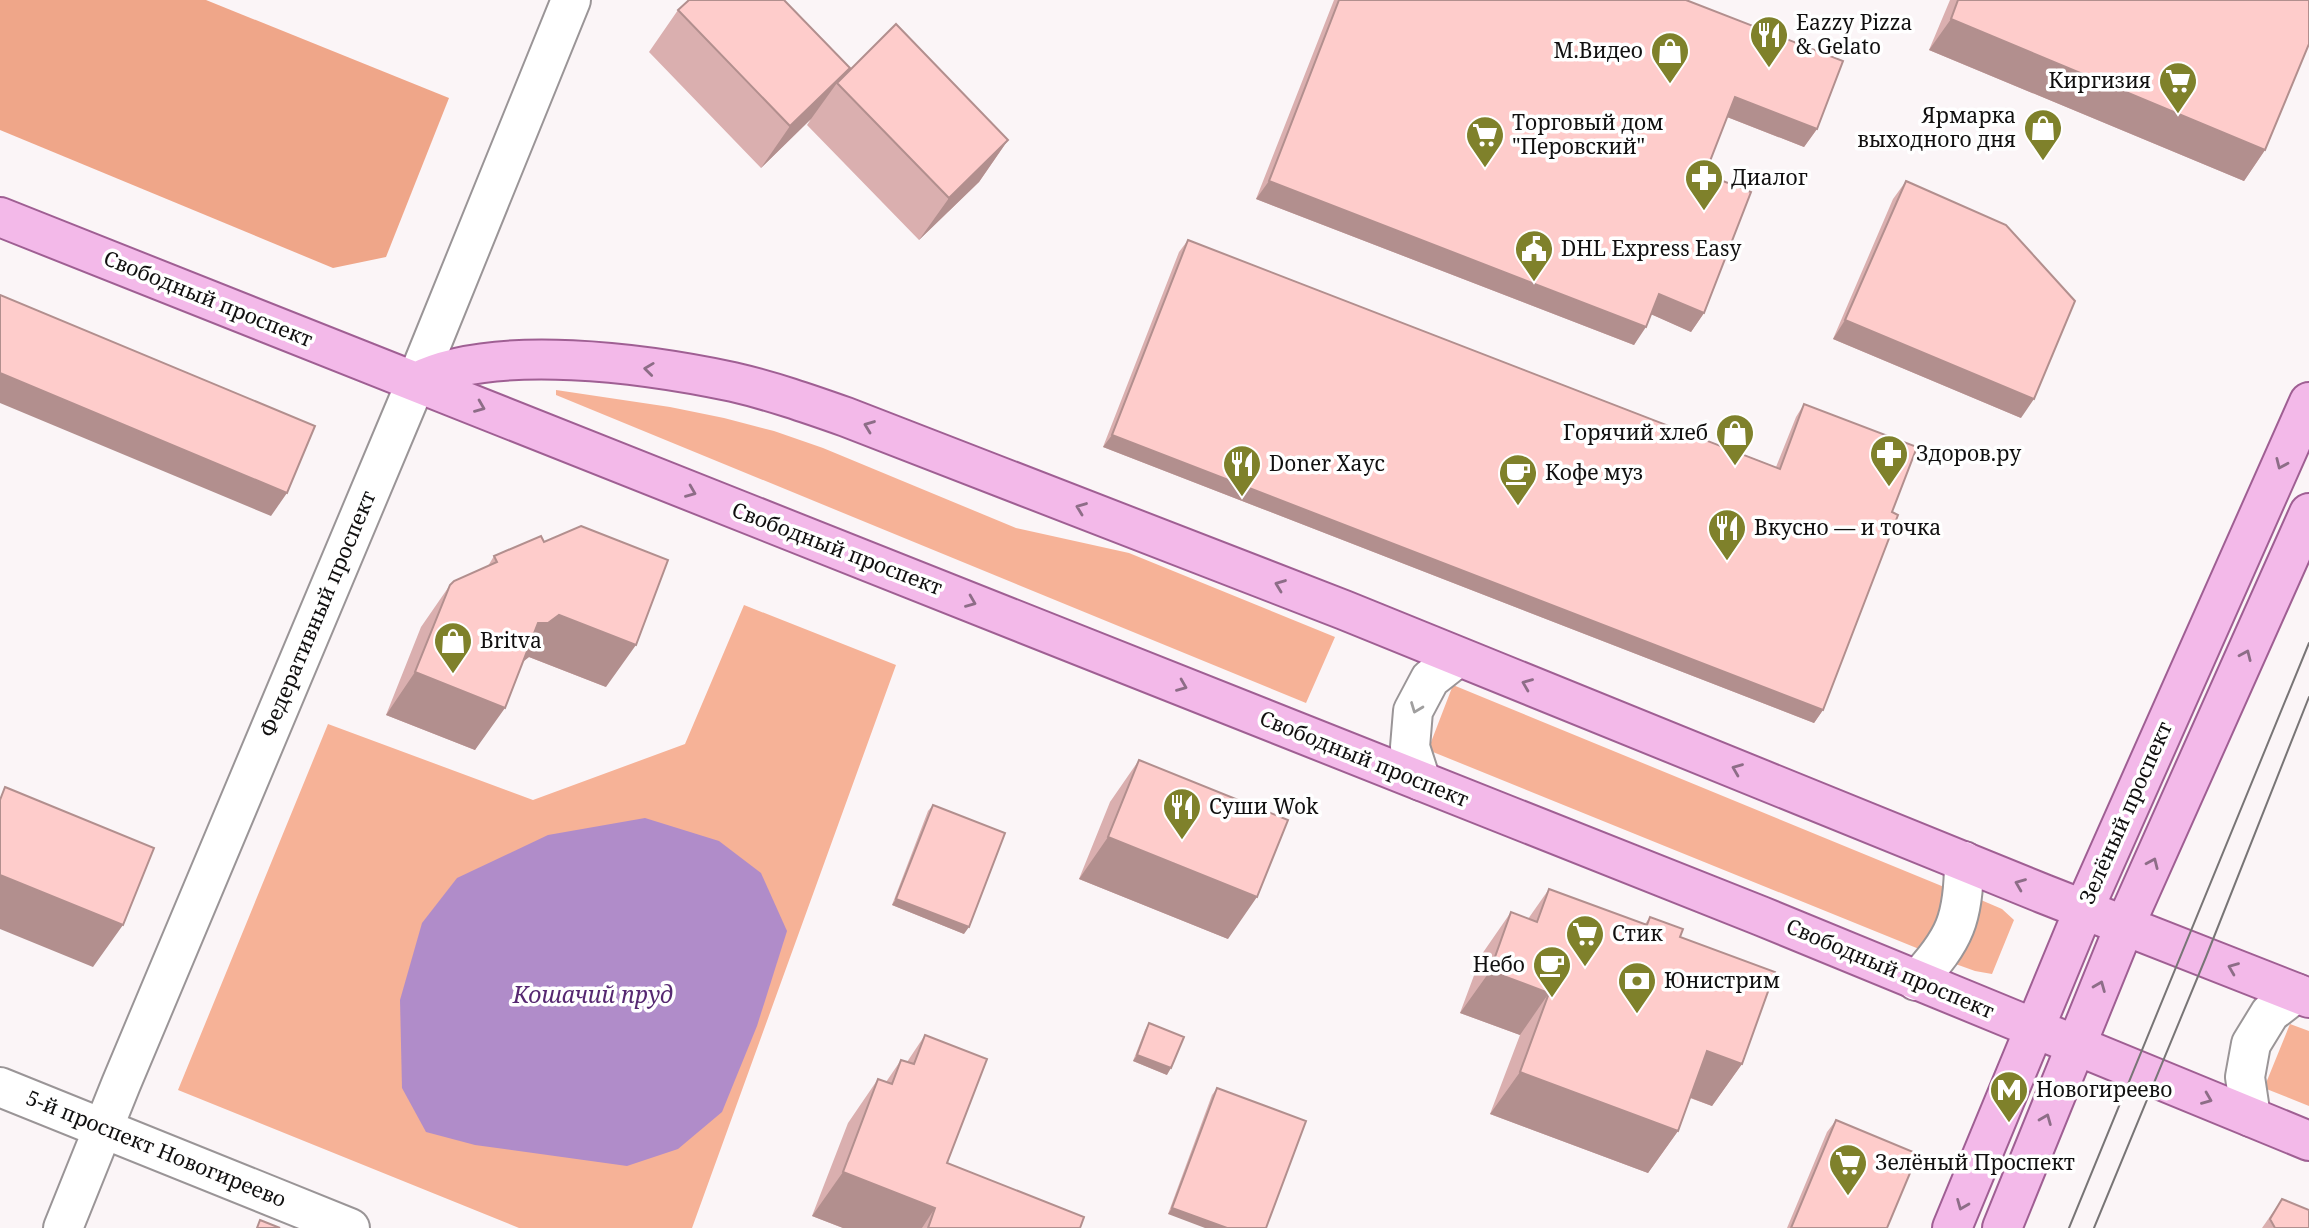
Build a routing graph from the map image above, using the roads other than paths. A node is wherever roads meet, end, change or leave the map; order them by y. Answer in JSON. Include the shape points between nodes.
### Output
{"nodes":[{"id":1,"x":571,"y":0,"type":"edge"},
{"id":2,"x":0,"y":217,"type":"edge"},
{"id":3,"x":416,"y":382,"type":"junction"},
{"id":4,"x":2309,"y":402,"type":"edge"},
{"id":5,"x":2309,"y":513,"type":"edge"},
{"id":6,"x":1458,"y":657,"type":"junction"},
{"id":7,"x":1421,"y":781,"type":"junction"},
{"id":8,"x":1964,"y":861,"type":"junction"},
{"id":9,"x":2084,"y":909,"type":"junction"},
{"id":10,"x":2125,"y":925,"type":"junction"},
{"id":11,"x":1916,"y":981,"type":"junction"},
{"id":12,"x":2303,"y":996,"type":"edge"},
{"id":13,"x":2035,"y":1029,"type":"junction"},
{"id":14,"x":2075,"y":1046,"type":"junction"},
{"id":15,"x":0,"y":1087,"type":"edge"},
{"id":16,"x":2251,"y":1117,"type":"junction"},
{"id":17,"x":103,"y":1127,"type":"junction"},
{"id":18,"x":2309,"y":1141,"type":"edge"},
{"id":19,"x":63,"y":1228,"type":"edge"},
{"id":20,"x":350,"y":1228,"type":"edge"},
{"id":21,"x":1952,"y":1228,"type":"edge"},
{"id":22,"x":2002,"y":1228,"type":"edge"}],
"edges":[{"from":1,"to":3,"type":"street","name":"Федеративный проспект"},
{"from":2,"to":3,"type":"main road","name":"Свободный проспект"},
{"from":6,"to":3,"type":"main road","one_way":true,"via":[[789,397],[722,380],[592,362],[475,363],[435,372]]},
{"from":3,"to":7,"type":"main road","name":"Свободный проспект","one_way":true},
{"from":3,"to":17,"type":"street","name":"Федеративный проспект"},
{"from":4,"to":9,"type":"main road","name":"Зелёный проспект","one_way":true},
{"from":10,"to":5,"type":"main road","one_way":true},
{"from":6,"to":7,"type":"street","one_way":true,"via":[[1430,679],[1413,711],[1410,747]]},
{"from":8,"to":6,"type":"main road","one_way":true},
{"from":7,"to":11,"type":"main road","name":"Свободный проспект"},
{"from":9,"to":8,"type":"main road","one_way":true},
{"from":8,"to":11,"type":"street","via":[[1964,896],[1955,929],[1938,959]]},
{"from":9,"to":10,"type":"main road"},
{"from":9,"to":13,"type":"main road","name":"Зелёный проспект"},
{"from":12,"to":10,"type":"main road","one_way":true},
{"from":14,"to":10,"type":"main road","one_way":true},
{"from":11,"to":13,"type":"main road","name":"Свободный проспект"},
{"from":12,"to":16,"type":"street","via":[[2270,1013],[2251,1044],[2245,1077]]},
{"from":13,"to":14,"type":"main road","name":"Свободный проспект"},
{"from":13,"to":21,"type":"main road","name":"Зелёный проспект","one_way":true},
{"from":14,"to":16,"type":"main road","name":"Свободный проспект","one_way":true},
{"from":22,"to":14,"type":"main road","one_way":true},
{"from":15,"to":17,"type":"street","name":"5-й проспект Новогиреево"},
{"from":16,"to":18,"type":"main road","name":"Свободный проспект"},
{"from":17,"to":19,"type":"street","name":"Федеративный проспект"},
{"from":17,"to":20,"type":"street","name":"5-й проспект Новогиреево"}]}
